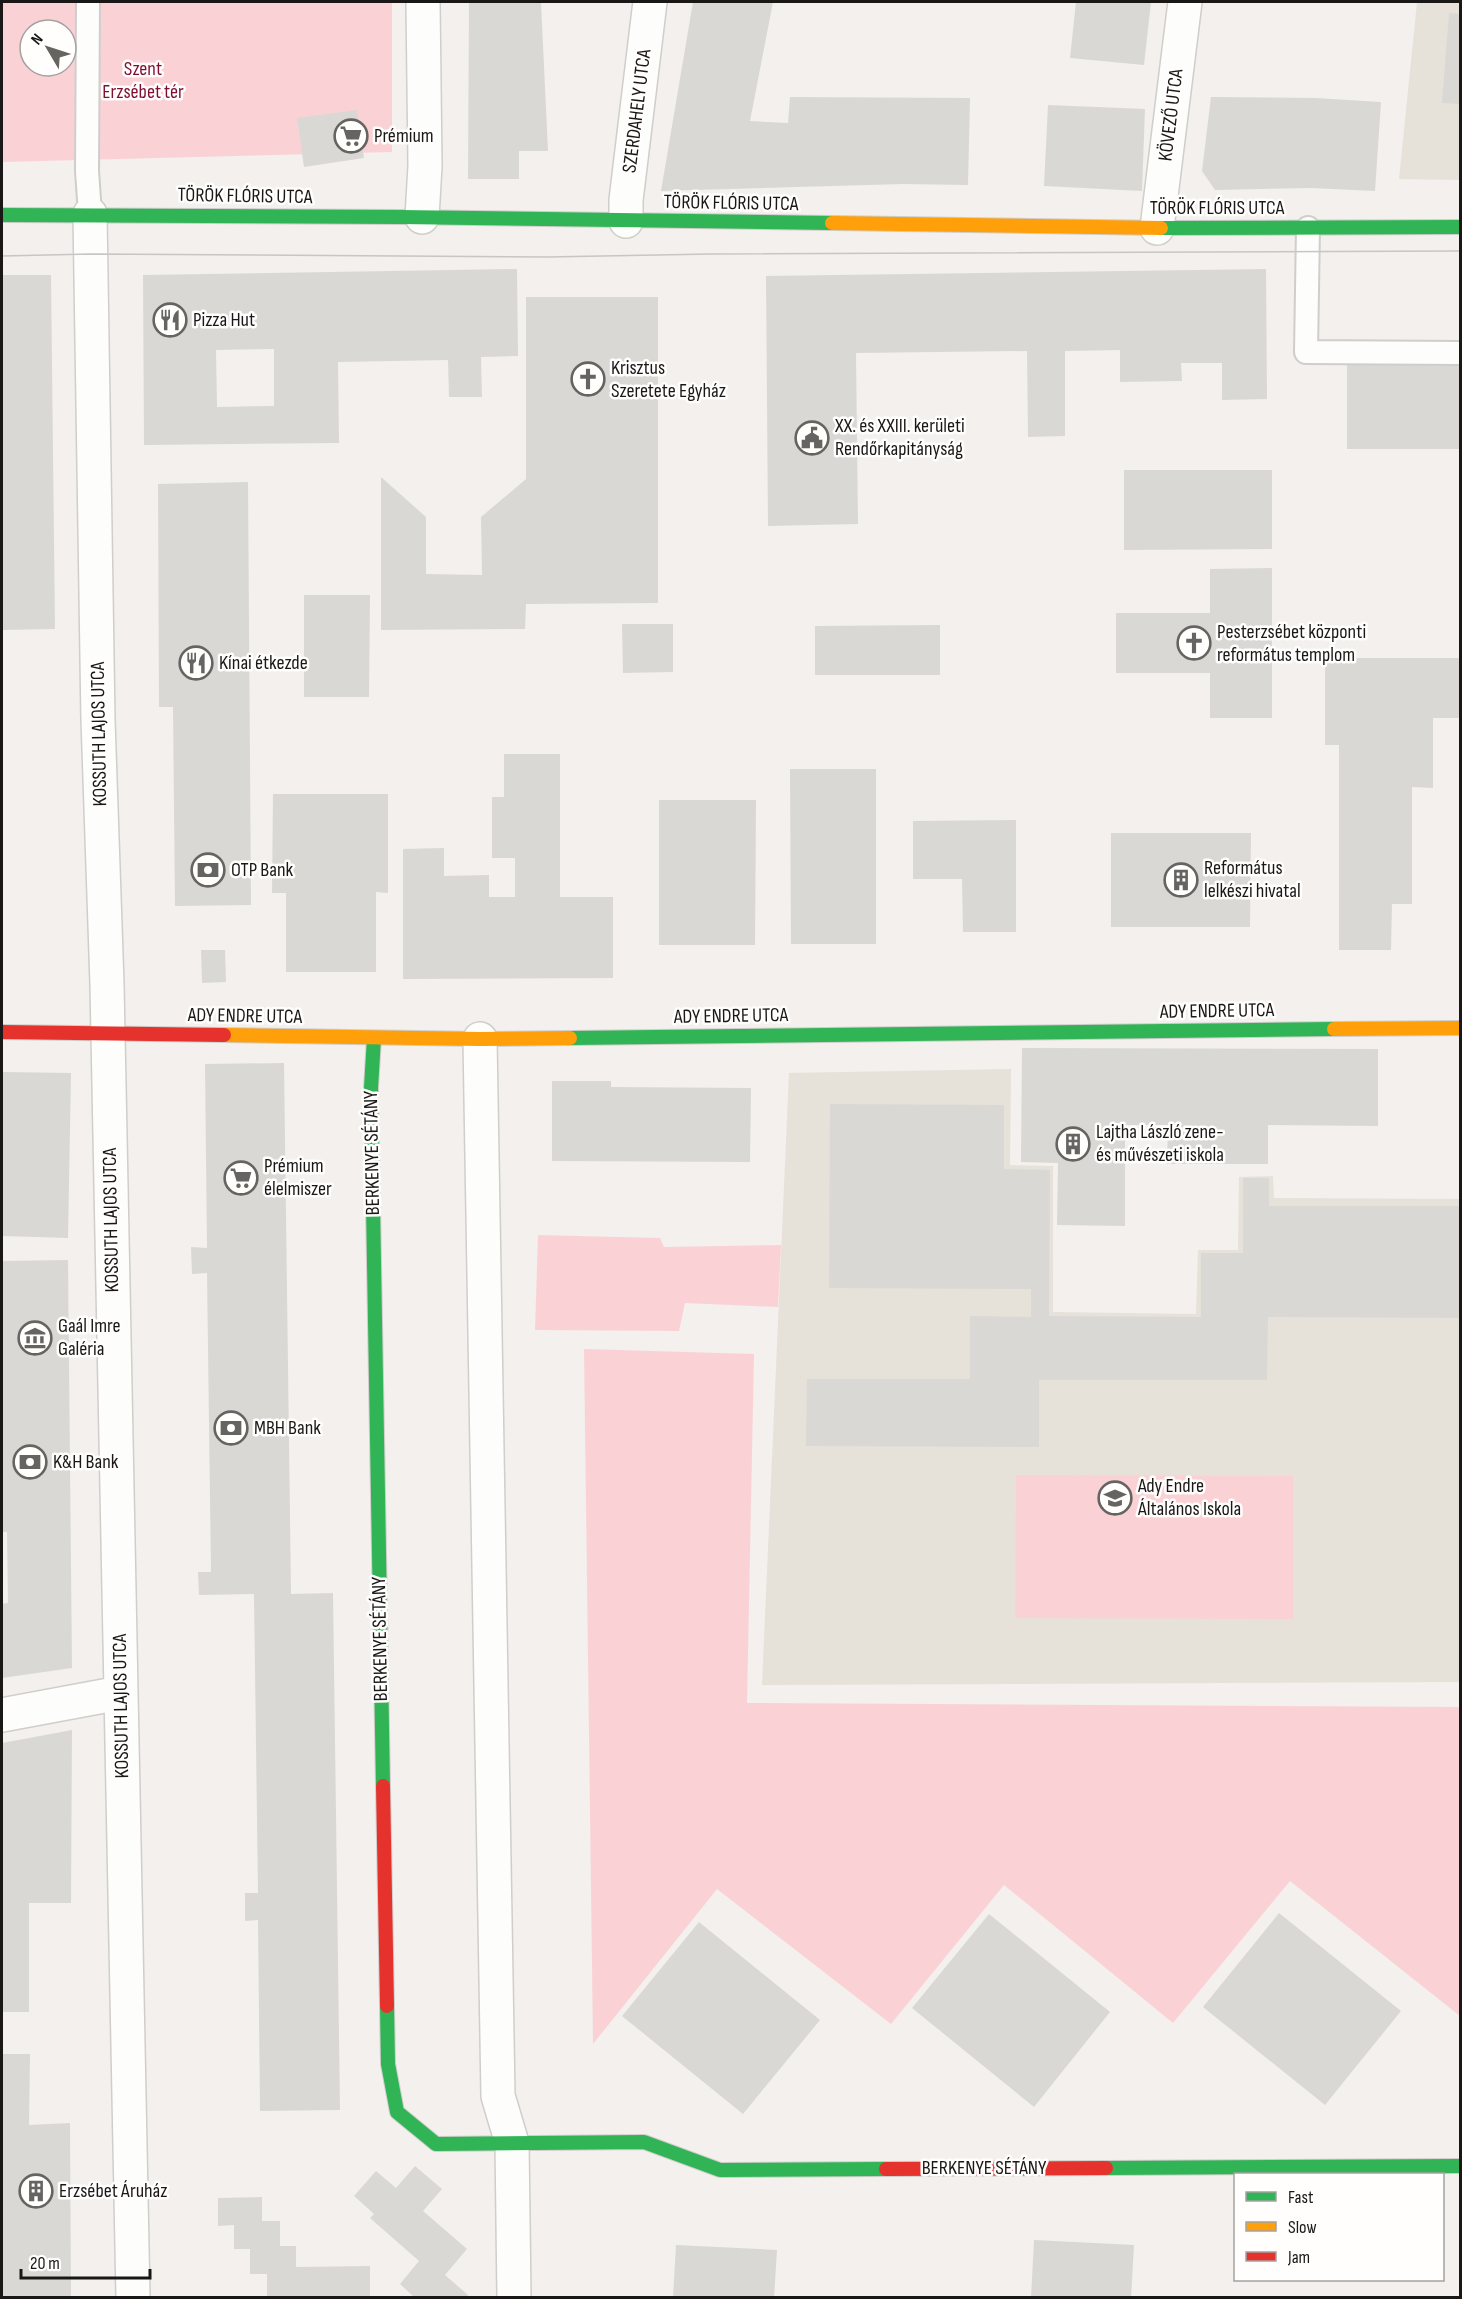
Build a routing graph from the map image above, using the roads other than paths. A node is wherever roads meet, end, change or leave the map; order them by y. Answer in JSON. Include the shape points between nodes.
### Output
{"nodes":[{"id":1,"x":88,"y":2,"type":"edge"},
{"id":2,"x":423,"y":2,"type":"edge"},
{"id":3,"x":650,"y":2,"type":"edge"},
{"id":4,"x":1185,"y":2,"type":"edge"},
{"id":5,"x":90,"y":214,"type":"junction"},
{"id":6,"x":2,"y":215,"type":"edge"},
{"id":7,"x":422,"y":217,"type":"junction"},
{"id":8,"x":626,"y":221,"type":"junction"},
{"id":9,"x":1461,"y":227,"type":"edge"},
{"id":10,"x":1157,"y":228,"type":"junction"},
{"id":11,"x":1308,"y":228,"type":"junction"},
{"id":12,"x":1461,"y":353,"type":"edge"},
{"id":13,"x":1461,"y":1028,"type":"edge"},
{"id":14,"x":2,"y":1032,"type":"edge"},
{"id":15,"x":107,"y":1034,"type":"junction"},
{"id":16,"x":374,"y":1038,"type":"junction"},
{"id":17,"x":480,"y":1039,"type":"junction"},
{"id":18,"x":120,"y":1693,"type":"junction"},
{"id":19,"x":2,"y":1715,"type":"edge"},
{"id":20,"x":512,"y":2143,"type":"junction"},
{"id":21,"x":1461,"y":2166,"type":"edge"},
{"id":22,"x":132,"y":2298,"type":"edge"},
{"id":23,"x":514,"y":2298,"type":"edge"}],
"edges":[{"from":1,"to":5,"type":"lane"},
{"from":2,"to":7,"type":"street"},
{"from":3,"to":8,"type":"street","name":"SZERDAHELY UTCA"},
{"from":4,"to":10,"type":"street","name":"KÖVEZŐ UTCA"},
{"from":5,"to":6,"type":"street","name":"TÖRÖK FLÓRIS UTCA"},
{"from":5,"to":7,"type":"street","name":"TÖRÖK FLÓRIS UTCA"},
{"from":5,"to":15,"type":"street","name":"KOSSUTH LAJOS UTCA"},
{"from":7,"to":8,"type":"street","name":"TÖRÖK FLÓRIS UTCA"},
{"from":8,"to":10,"type":"street","name":"TÖRÖK FLÓRIS UTCA"},
{"from":9,"to":11,"type":"street","name":"TÖRÖK FLÓRIS UTCA"},
{"from":10,"to":11,"type":"street","name":"TÖRÖK FLÓRIS UTCA"},
{"from":11,"to":12,"type":"lane","via":[[1306,352]]},
{"from":13,"to":17,"type":"street","name":"ADY ENDRE UTCA"},
{"from":14,"to":15,"type":"street","name":"ADY ENDRE UTCA"},
{"from":15,"to":16,"type":"street","name":"ADY ENDRE UTCA"},
{"from":15,"to":18,"type":"street","name":"KOSSUTH LAJOS UTCA"},
{"from":16,"to":17,"type":"street","name":"ADY ENDRE UTCA"},
{"from":16,"to":20,"type":"street","name":"BERKENYE SÉTÁNY","via":[[371,1100],[388,2064],[397,2112],[436,2144]]},
{"from":17,"to":20,"type":"street","via":[[498,2096]]},
{"from":18,"to":19,"type":"street"},
{"from":18,"to":22,"type":"street","name":"KOSSUTH LAJOS UTCA"},
{"from":20,"to":21,"type":"street","name":"BERKENYE SÉTÁNY","via":[[644,2142],[720,2170]]},
{"from":20,"to":23,"type":"street"}]}
